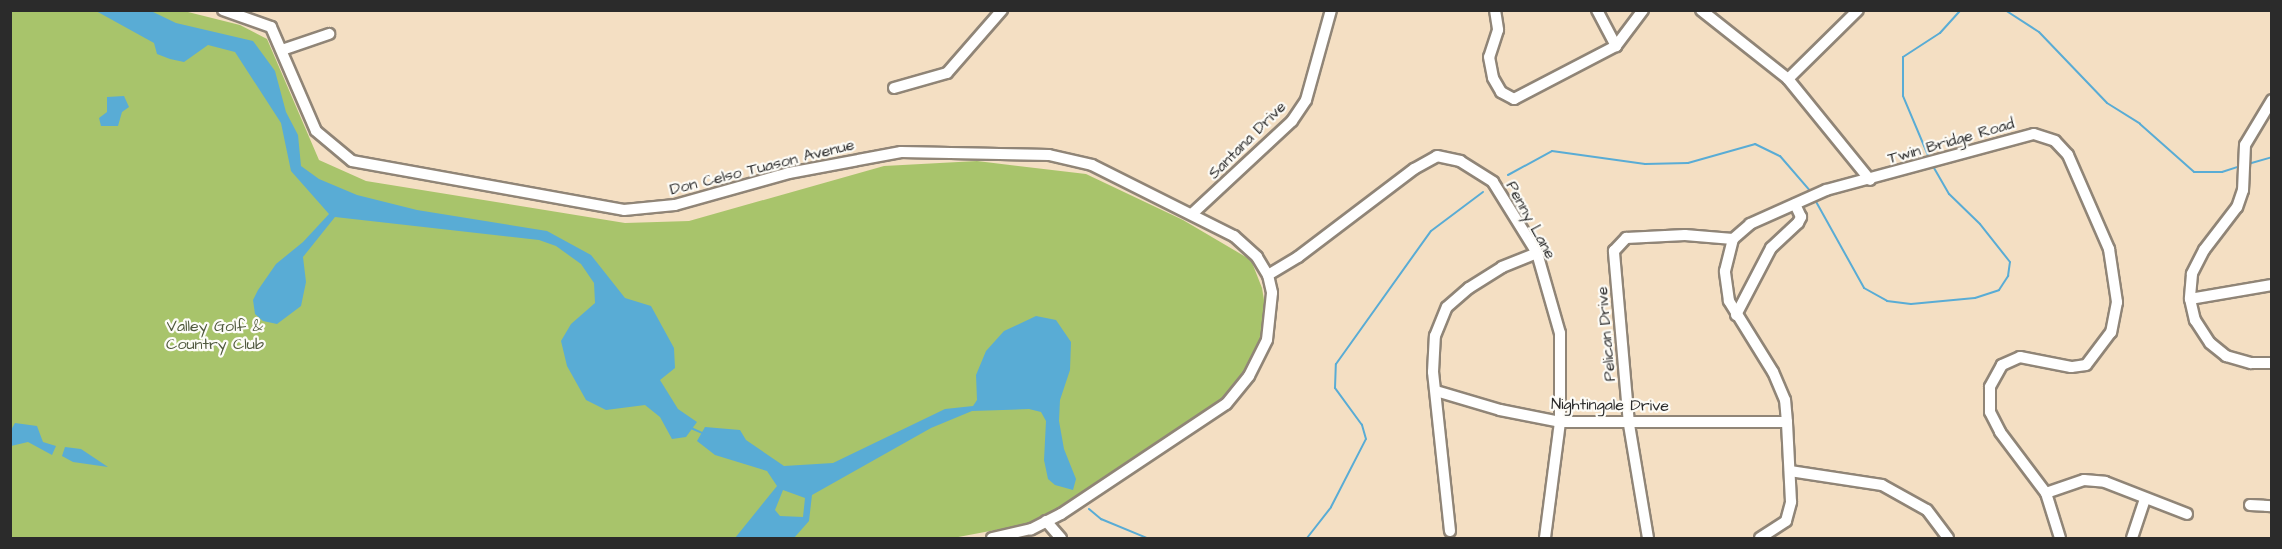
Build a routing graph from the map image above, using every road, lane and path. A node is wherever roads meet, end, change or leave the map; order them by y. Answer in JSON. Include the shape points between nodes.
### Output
{"nodes":[{"id":1,"x":223,"y":10,"type":"edge"},
{"id":2,"x":991,"y":10,"type":"edge"},
{"id":3,"x":1002,"y":10,"type":"edge"},
{"id":4,"x":1331,"y":10,"type":"edge"},
{"id":5,"x":1495,"y":10,"type":"edge"},
{"id":6,"x":1597,"y":10,"type":"edge"},
{"id":7,"x":1644,"y":10,"type":"edge"},
{"id":8,"x":1701,"y":10,"type":"edge"},
{"id":9,"x":1858,"y":10,"type":"edge"},
{"id":10,"x":990,"y":27,"type":"junction"},
{"id":11,"x":329,"y":34,"type":"dead end"},
{"id":12,"x":1616,"y":46,"type":"junction"},
{"id":13,"x":282,"y":50,"type":"junction"},
{"id":14,"x":1788,"y":79,"type":"junction"},
{"id":15,"x":894,"y":88,"type":"dead end"},
{"id":16,"x":2271,"y":100,"type":"edge"},
{"id":17,"x":1870,"y":180,"type":"junction"},
{"id":18,"x":1797,"y":203,"type":"junction"},
{"id":19,"x":1193,"y":213,"type":"junction"},
{"id":20,"x":1733,"y":239,"type":"junction"},
{"id":21,"x":1536,"y":253,"type":"junction"},
{"id":22,"x":1268,"y":275,"type":"junction"},
{"id":23,"x":2271,"y":285,"type":"edge"},
{"id":24,"x":2190,"y":299,"type":"junction"},
{"id":25,"x":1736,"y":315,"type":"junction"},
{"id":26,"x":2271,"y":363,"type":"edge"},
{"id":27,"x":1436,"y":392,"type":"junction"},
{"id":28,"x":1560,"y":422,"type":"junction"},
{"id":29,"x":1787,"y":422,"type":"junction"},
{"id":30,"x":1629,"y":424,"type":"junction"},
{"id":31,"x":1790,"y":471,"type":"junction"},
{"id":32,"x":2046,"y":493,"type":"junction"},
{"id":33,"x":2145,"y":500,"type":"junction"},
{"id":34,"x":2250,"y":505,"type":"dead end"},
{"id":35,"x":2271,"y":506,"type":"edge"},
{"id":36,"x":2187,"y":514,"type":"dead end"},
{"id":37,"x":1046,"y":521,"type":"junction"},
{"id":38,"x":1450,"y":531,"type":"dead end"},
{"id":39,"x":992,"y":538,"type":"edge"},
{"id":40,"x":1061,"y":538,"type":"edge"},
{"id":41,"x":1545,"y":538,"type":"edge"},
{"id":42,"x":1648,"y":538,"type":"edge"},
{"id":43,"x":1760,"y":538,"type":"edge"},
{"id":44,"x":1948,"y":538,"type":"edge"},
{"id":45,"x":2060,"y":538,"type":"edge"},
{"id":46,"x":2132,"y":538,"type":"edge"}],
"edges":[{"from":1,"to":13,"type":"street","name":"Don Celso Tuason Avenue","via":[[271,27]]},
{"from":2,"to":10,"type":"street"},
{"from":3,"to":10,"type":"street"},
{"from":4,"to":19,"type":"street","name":"Santana Drive","via":[[1306,100],[1292,121]]},
{"from":5,"to":12,"type":"street","via":[[1497,30],[1490,57],[1493,78],[1501,92],[1514,99]]},
{"from":6,"to":12,"type":"street"},
{"from":7,"to":12,"type":"street"},
{"from":8,"to":14,"type":"street"},
{"from":9,"to":14,"type":"street"},
{"from":10,"to":15,"type":"street","via":[[947,74]]},
{"from":11,"to":13,"type":"street"},
{"from":13,"to":19,"type":"street","name":"Don Celso Tuason Avenue","via":[[316,131],[352,161],[372,165],[624,210],[675,205],[789,173],[901,152],[1049,155],[1092,165]]},
{"from":14,"to":17,"type":"street"},
{"from":16,"to":24,"type":"street","via":[[2248,138],[2237,207],[2204,250],[2192,274]]},
{"from":17,"to":18,"type":"street","name":"Twin Bridge Road","via":[[1826,190]]},
{"from":17,"to":32,"type":"street","name":"Twin Bridge Road","via":[[2034,134],[2055,141],[2068,155],[2109,249],[2117,302],[2111,332],[2086,365],[2071,367],[2020,357],[2002,365],[1990,387],[1990,412],[2000,432]]},
{"from":18,"to":20,"type":"street","name":"Twin Bridge Road","via":[[1750,224]]},
{"from":18,"to":25,"type":"street","via":[[1801,217],[1798,223],[1772,248]]},
{"from":19,"to":22,"type":"street","name":"Don Celso Tuason Avenue","via":[[1234,237],[1257,257]]},
{"from":20,"to":25,"type":"street","via":[[1725,285]]},
{"from":20,"to":30,"type":"street","name":"Pelican Drive","via":[[1685,235],[1626,238],[1614,251]]},
{"from":21,"to":22,"type":"street","name":"Penny Lane","via":[[1493,182],[1460,161],[1437,156],[1414,168],[1298,257]]},
{"from":21,"to":27,"type":"street","via":[[1502,267],[1447,307],[1435,336]]},
{"from":21,"to":28,"type":"street","name":"Penny Lane","via":[[1560,333]]},
{"from":22,"to":37,"type":"street","name":"Don Celso Tuason Avenue","via":[[1272,307],[1268,340],[1250,376],[1226,404]]},
{"from":23,"to":24,"type":"street"},
{"from":24,"to":26,"type":"street","via":[[2195,320],[2210,343],[2226,356],[2250,363]]},
{"from":25,"to":29,"type":"street","via":[[1773,372],[1785,400]]},
{"from":27,"to":28,"type":"street","name":"Nightingale Drive"},
{"from":27,"to":38,"type":"street"},
{"from":28,"to":30,"type":"street","name":"Nightingale Drive"},
{"from":28,"to":41,"type":"street","name":"Penny Lane"},
{"from":29,"to":30,"type":"street","name":"Nightingale Drive"},
{"from":29,"to":31,"type":"street"},
{"from":30,"to":42,"type":"street","name":"Pelican Drive"},
{"from":31,"to":43,"type":"street","via":[[1791,502],[1786,521]]},
{"from":31,"to":44,"type":"street","via":[[1882,484],[1927,510]]},
{"from":32,"to":33,"type":"street","via":[[2084,480],[2105,482]]},
{"from":32,"to":45,"type":"street","name":"Twin Bridge Road"},
{"from":33,"to":36,"type":"street"},
{"from":33,"to":46,"type":"street"},
{"from":34,"to":35,"type":"street"},
{"from":37,"to":39,"type":"street","name":"Don Celso Tuason Avenue"},
{"from":37,"to":40,"type":"street"}]}
